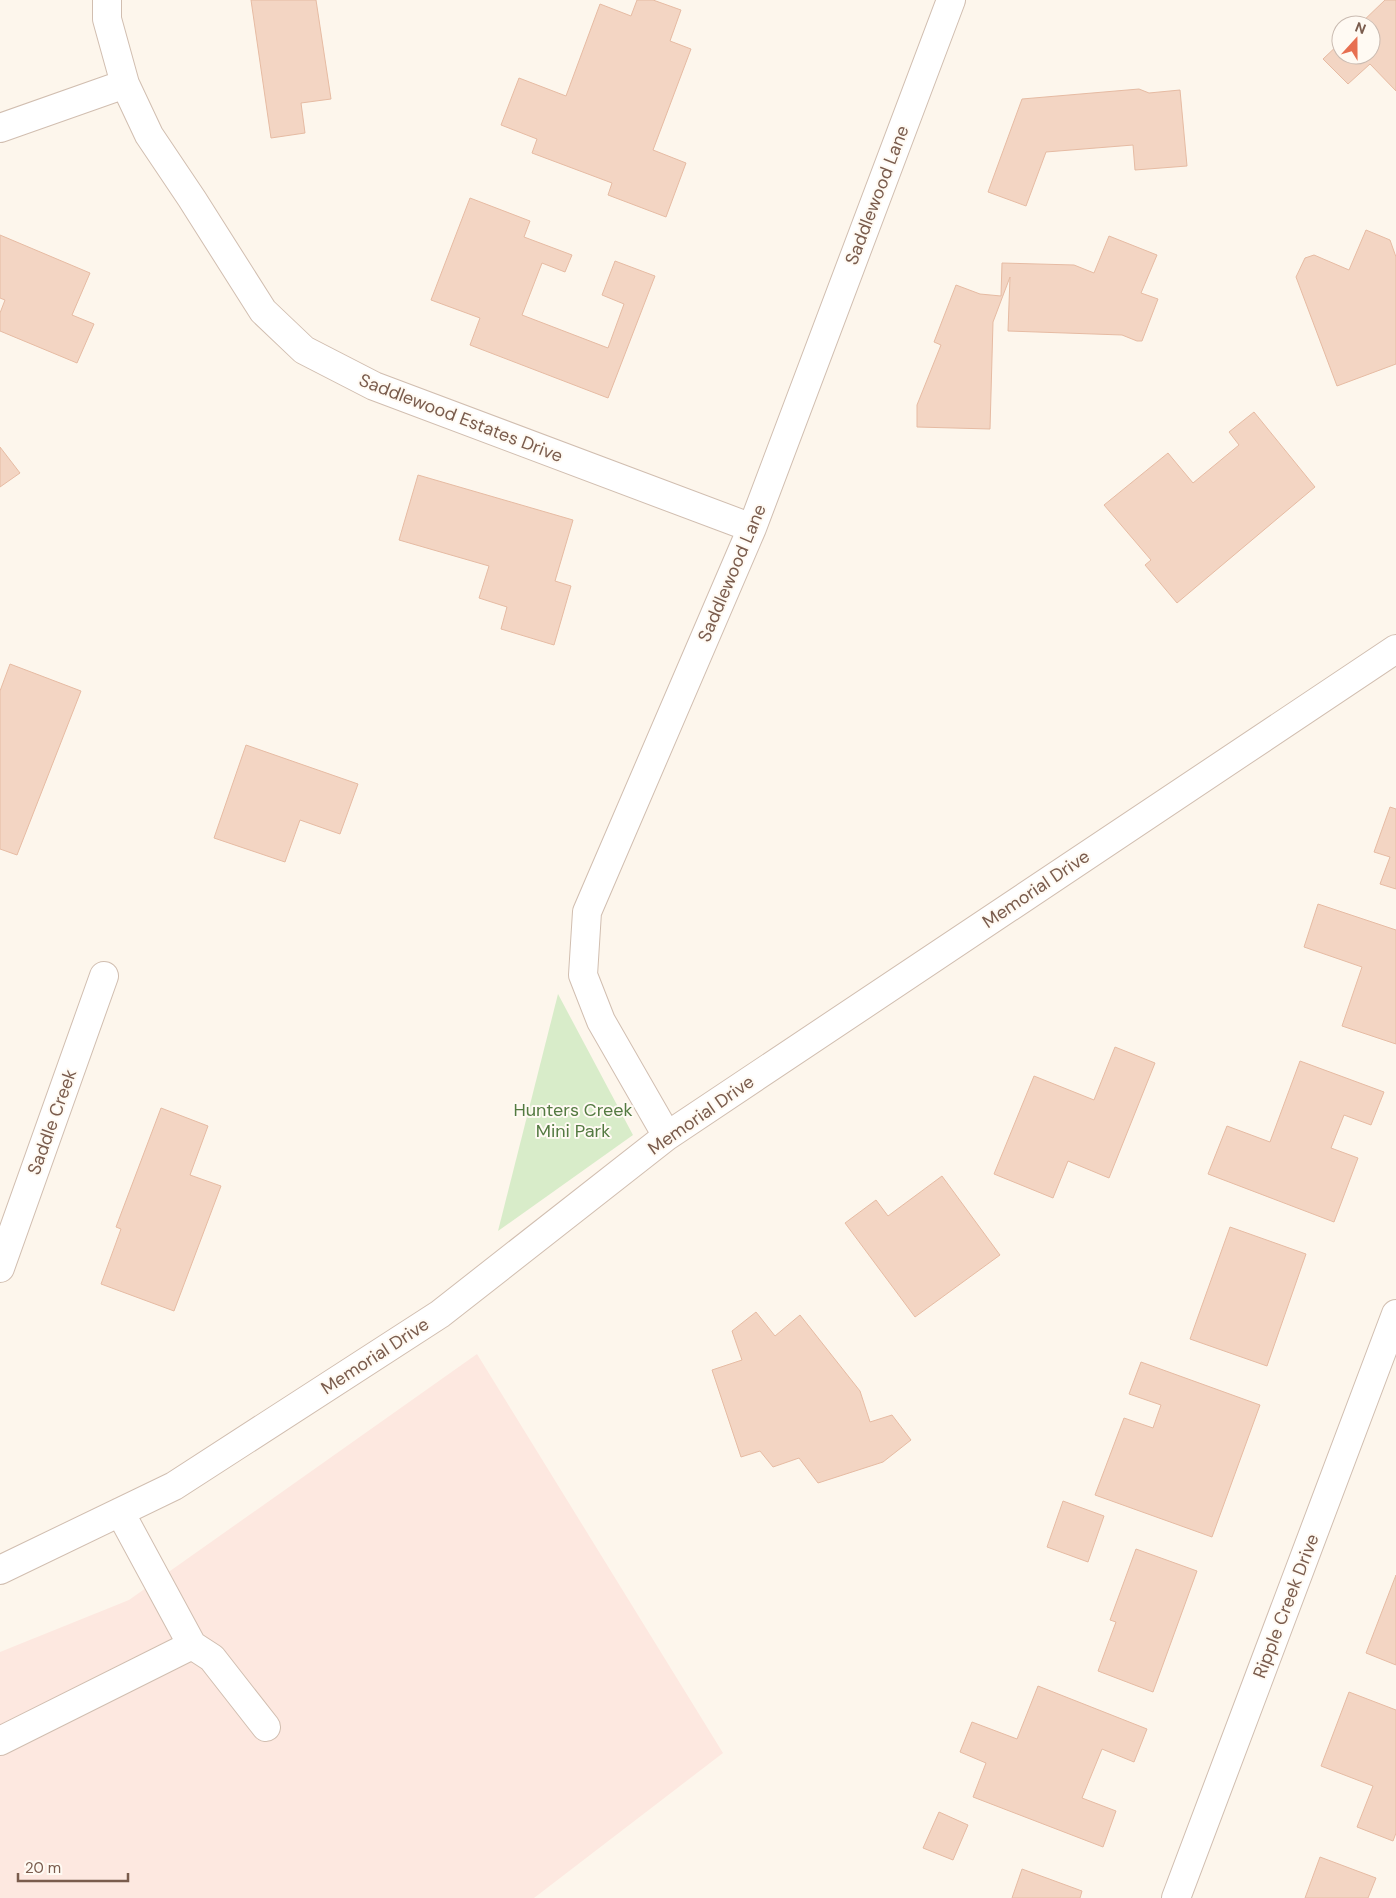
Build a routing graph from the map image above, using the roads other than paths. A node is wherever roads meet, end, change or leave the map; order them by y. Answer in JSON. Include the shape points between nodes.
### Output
{"nodes":[{"id":1,"x":107,"y":0,"type":"edge"},
{"id":2,"x":951,"y":0,"type":"edge"},
{"id":3,"x":125,"y":84,"type":"junction"},
{"id":4,"x":0,"y":128,"type":"edge"},
{"id":5,"x":752,"y":528,"type":"junction"},
{"id":6,"x":1396,"y":649,"type":"edge"},
{"id":7,"x":104,"y":976,"type":"dead end"},
{"id":8,"x":667,"y":1136,"type":"junction"},
{"id":9,"x":0,"y":1268,"type":"edge"},
{"id":10,"x":1396,"y":1314,"type":"edge"},
{"id":11,"x":120,"y":1512,"type":"junction"},
{"id":12,"x":0,"y":1570,"type":"edge"},
{"id":13,"x":192,"y":1646,"type":"junction"},
{"id":14,"x":266,"y":1727,"type":"dead end"},
{"id":15,"x":0,"y":1741,"type":"edge"},
{"id":16,"x":1176,"y":1898,"type":"edge"}],
"edges":[{"from":1,"to":3,"type":"street","name":"Saddlewood Estates Drive","via":[[107,19]]},
{"from":2,"to":5,"type":"street","name":"Saddlewood Lane"},
{"from":3,"to":4,"type":"street"},
{"from":3,"to":5,"type":"street","name":"Saddlewood Estates Drive","via":[[149,135],[263,312],[304,350],[374,386]]},
{"from":5,"to":8,"type":"street","name":"Saddlewood Lane","via":[[587,912],[583,974],[601,1021]]},
{"from":6,"to":8,"type":"street","name":"Memorial Drive"},
{"from":7,"to":9,"type":"street","name":"Saddle Creek"},
{"from":8,"to":11,"type":"street","name":"Memorial Drive","via":[[440,1314],[174,1486]]},
{"from":10,"to":16,"type":"street","name":"Ripple Creek Drive"},
{"from":11,"to":12,"type":"street","name":"Memorial Drive"},
{"from":11,"to":13,"type":"street"},
{"from":13,"to":14,"type":"street","via":[[212,1658]]},
{"from":13,"to":15,"type":"street"}]}
